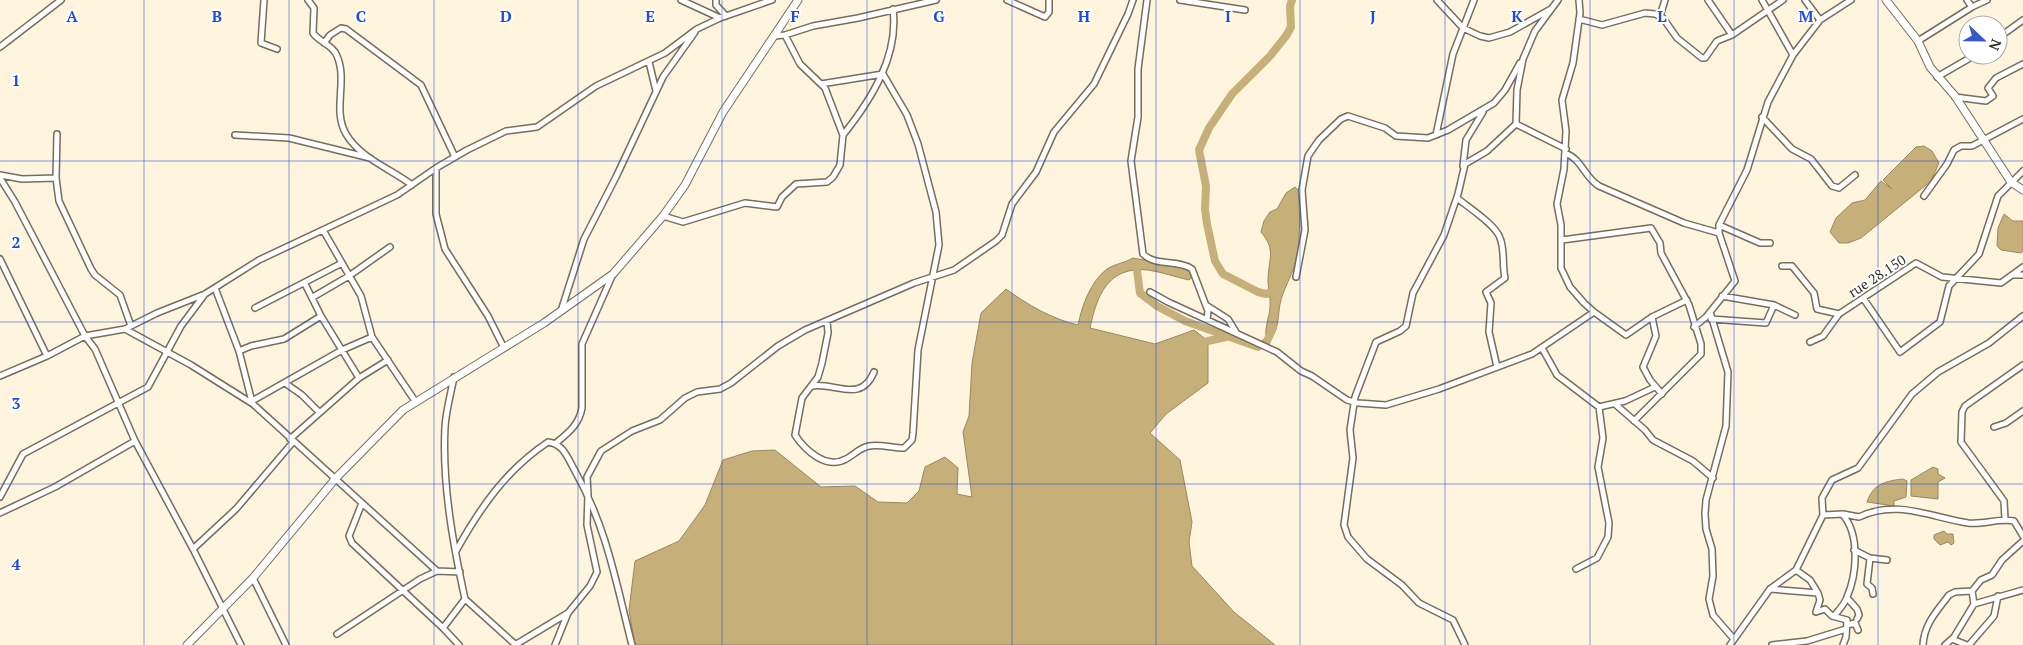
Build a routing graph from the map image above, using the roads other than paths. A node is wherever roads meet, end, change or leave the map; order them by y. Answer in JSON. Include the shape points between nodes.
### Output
{"nodes":[{"id":1,"x":61,"y":0,"type":"edge"},
{"id":2,"x":264,"y":0,"type":"edge"},
{"id":3,"x":308,"y":0,"type":"edge"},
{"id":4,"x":681,"y":0,"type":"edge"},
{"id":5,"x":716,"y":0,"type":"edge"},
{"id":6,"x":772,"y":0,"type":"edge"},
{"id":7,"x":798,"y":0,"type":"edge"},
{"id":8,"x":936,"y":0,"type":"edge"},
{"id":9,"x":1006,"y":0,"type":"edge"},
{"id":10,"x":1048,"y":0,"type":"edge"},
{"id":11,"x":1133,"y":0,"type":"edge"},
{"id":12,"x":1147,"y":0,"type":"edge"},
{"id":13,"x":1180,"y":0,"type":"edge"},
{"id":14,"x":1437,"y":0,"type":"edge"},
{"id":15,"x":1474,"y":0,"type":"edge"},
{"id":16,"x":1558,"y":0,"type":"edge"},
{"id":17,"x":1579,"y":0,"type":"edge"},
{"id":18,"x":1665,"y":0,"type":"edge"},
{"id":19,"x":1708,"y":0,"type":"edge"},
{"id":20,"x":1762,"y":0,"type":"edge"},
{"id":21,"x":1783,"y":0,"type":"edge"},
{"id":22,"x":1805,"y":0,"type":"edge"},
{"id":23,"x":1851,"y":0,"type":"edge"},
{"id":24,"x":1886,"y":0,"type":"edge"},
{"id":25,"x":1967,"y":0,"type":"edge"},
{"id":26,"x":1987,"y":0,"type":"edge"},
{"id":27,"x":1195,"y":2,"type":"edge"},
{"id":28,"x":1972,"y":7,"type":"junction"},
{"id":29,"x":1553,"y":8,"type":"junction"},
{"id":30,"x":893,"y":9,"type":"junction"},
{"id":31,"x":1245,"y":10,"type":"dead end"},
{"id":32,"x":1767,"y":11,"type":"junction"},
{"id":33,"x":726,"y":16,"type":"junction"},
{"id":34,"x":1660,"y":16,"type":"junction"},
{"id":35,"x":720,"y":18,"type":"junction"},
{"id":36,"x":1579,"y":19,"type":"junction"},
{"id":37,"x":1820,"y":20,"type":"junction"},
{"id":38,"x":2023,"y":20,"type":"edge"},
{"id":39,"x":1463,"y":28,"type":"junction"},
{"id":40,"x":698,"y":29,"type":"junction"},
{"id":41,"x":2008,"y":31,"type":"edge"},
{"id":42,"x":785,"y":35,"type":"junction"},
{"id":43,"x":1732,"y":35,"type":"junction"},
{"id":44,"x":774,"y":36,"type":"junction"},
{"id":45,"x":1918,"y":41,"type":"junction"},
{"id":46,"x":324,"y":43,"type":"junction"},
{"id":47,"x":0,"y":47,"type":"edge"},
{"id":48,"x":277,"y":50,"type":"dead end"},
{"id":49,"x":1793,"y":55,"type":"junction"},
{"id":50,"x":1522,"y":58,"type":"junction"},
{"id":51,"x":649,"y":62,"type":"junction"},
{"id":52,"x":2023,"y":64,"type":"edge"},
{"id":53,"x":1958,"y":65,"type":"edge"},
{"id":54,"x":882,"y":74,"type":"junction"},
{"id":55,"x":1937,"y":77,"type":"junction"},
{"id":56,"x":821,"y":84,"type":"junction"},
{"id":57,"x":656,"y":92,"type":"junction"},
{"id":58,"x":1955,"y":96,"type":"junction"},
{"id":59,"x":1485,"y":110,"type":"junction"},
{"id":60,"x":1762,"y":117,"type":"junction"},
{"id":61,"x":2023,"y":119,"type":"edge"},
{"id":62,"x":1516,"y":124,"type":"junction"},
{"id":63,"x":57,"y":134,"type":"dead end"},
{"id":64,"x":235,"y":135,"type":"dead end"},
{"id":65,"x":844,"y":135,"type":"junction"},
{"id":66,"x":1436,"y":135,"type":"junction"},
{"id":67,"x":1983,"y":140,"type":"junction"},
{"id":68,"x":1565,"y":151,"type":"junction"},
{"id":69,"x":455,"y":156,"type":"junction"},
{"id":70,"x":371,"y":158,"type":"junction"},
{"id":71,"x":436,"y":168,"type":"junction"},
{"id":72,"x":1462,"y":168,"type":"junction"},
{"id":73,"x":2023,"y":172,"type":"edge"},
{"id":74,"x":0,"y":174,"type":"edge"},
{"id":75,"x":1854,"y":175,"type":"dead end"},
{"id":76,"x":56,"y":178,"type":"junction"},
{"id":77,"x":0,"y":179,"type":"edge"},
{"id":78,"x":2011,"y":182,"type":"junction"},
{"id":79,"x":412,"y":185,"type":"junction"},
{"id":80,"x":2023,"y":190,"type":"edge"},
{"id":81,"x":1924,"y":196,"type":"dead end"},
{"id":82,"x":1457,"y":198,"type":"junction"},
{"id":83,"x":662,"y":216,"type":"junction"},
{"id":84,"x":1719,"y":225,"type":"junction"},
{"id":85,"x":323,"y":230,"type":"junction"},
{"id":86,"x":1719,"y":233,"type":"junction"},
{"id":87,"x":1562,"y":240,"type":"junction"},
{"id":88,"x":1770,"y":243,"type":"dead end"},
{"id":89,"x":390,"y":247,"type":"dead end"},
{"id":90,"x":0,"y":259,"type":"edge"},
{"id":91,"x":342,"y":263,"type":"junction"},
{"id":92,"x":1782,"y":266,"type":"dead end"},
{"id":93,"x":2023,"y":267,"type":"edge"},
{"id":94,"x":614,"y":274,"type":"junction"},
{"id":95,"x":2012,"y":275,"type":"junction"},
{"id":96,"x":2023,"y":275,"type":"edge"},
{"id":97,"x":350,"y":276,"type":"junction"},
{"id":98,"x":934,"y":276,"type":"junction"},
{"id":99,"x":1296,"y":276,"type":"dead end"},
{"id":100,"x":1955,"y":278,"type":"junction"},
{"id":101,"x":305,"y":284,"type":"junction"},
{"id":102,"x":215,"y":288,"type":"junction"},
{"id":103,"x":1150,"y":292,"type":"dead end"},
{"id":104,"x":205,"y":294,"type":"junction"},
{"id":105,"x":1722,"y":296,"type":"junction"},
{"id":106,"x":313,"y":297,"type":"junction"},
{"id":107,"x":1863,"y":298,"type":"junction"},
{"id":108,"x":1687,"y":300,"type":"junction"},
{"id":109,"x":1206,"y":305,"type":"junction"},
{"id":110,"x":1774,"y":305,"type":"junction"},
{"id":111,"x":255,"y":308,"type":"dead end"},
{"id":112,"x":561,"y":312,"type":"junction"},
{"id":113,"x":1594,"y":312,"type":"junction"},
{"id":114,"x":1710,"y":312,"type":"junction"},
{"id":115,"x":1839,"y":314,"type":"junction"},
{"id":116,"x":1795,"y":315,"type":"dead end"},
{"id":117,"x":321,"y":316,"type":"junction"},
{"id":118,"x":2023,"y":316,"type":"edge"},
{"id":119,"x":1652,"y":317,"type":"junction"},
{"id":120,"x":1711,"y":319,"type":"junction"},
{"id":121,"x":1207,"y":320,"type":"junction"},
{"id":122,"x":827,"y":321,"type":"junction"},
{"id":123,"x":131,"y":326,"type":"junction"},
{"id":124,"x":1694,"y":327,"type":"junction"},
{"id":125,"x":125,"y":329,"type":"junction"},
{"id":126,"x":1236,"y":334,"type":"junction"},
{"id":127,"x":85,"y":336,"type":"junction"},
{"id":128,"x":372,"y":337,"type":"junction"},
{"id":129,"x":1810,"y":342,"type":"dead end"},
{"id":130,"x":504,"y":348,"type":"junction"},
{"id":131,"x":1542,"y":348,"type":"junction"},
{"id":132,"x":342,"y":350,"type":"junction"},
{"id":133,"x":166,"y":351,"type":"junction"},
{"id":134,"x":239,"y":351,"type":"junction"},
{"id":135,"x":47,"y":356,"type":"junction"},
{"id":136,"x":388,"y":360,"type":"junction"},
{"id":137,"x":2023,"y":365,"type":"edge"},
{"id":138,"x":1497,"y":367,"type":"junction"},
{"id":139,"x":874,"y":372,"type":"dead end"},
{"id":140,"x":0,"y":376,"type":"edge"},
{"id":141,"x":454,"y":377,"type":"junction"},
{"id":142,"x":359,"y":378,"type":"junction"},
{"id":143,"x":285,"y":383,"type":"junction"},
{"id":144,"x":811,"y":386,"type":"junction"},
{"id":145,"x":1655,"y":387,"type":"junction"},
{"id":146,"x":1662,"y":394,"type":"junction"},
{"id":147,"x":415,"y":401,"type":"junction"},
{"id":148,"x":252,"y":402,"type":"junction"},
{"id":149,"x":1353,"y":402,"type":"junction"},
{"id":150,"x":119,"y":404,"type":"junction"},
{"id":151,"x":1615,"y":404,"type":"junction"},
{"id":152,"x":1599,"y":407,"type":"junction"},
{"id":153,"x":2023,"y":411,"type":"edge"},
{"id":154,"x":319,"y":412,"type":"junction"},
{"id":155,"x":1634,"y":421,"type":"junction"},
{"id":156,"x":1994,"y":427,"type":"dead end"},
{"id":157,"x":135,"y":441,"type":"junction"},
{"id":158,"x":292,"y":441,"type":"junction"},
{"id":159,"x":556,"y":443,"type":"junction"},
{"id":160,"x":336,"y":478,"type":"junction"},
{"id":161,"x":1713,"y":478,"type":"junction"},
{"id":162,"x":588,"y":495,"type":"junction"},
{"id":163,"x":0,"y":497,"type":"edge"},
{"id":164,"x":362,"y":503,"type":"junction"},
{"id":165,"x":0,"y":513,"type":"edge"},
{"id":166,"x":1843,"y":514,"type":"junction"},
{"id":167,"x":1823,"y":515,"type":"junction"},
{"id":168,"x":2005,"y":519,"type":"junction"},
{"id":169,"x":2023,"y":536,"type":"edge"},
{"id":170,"x":2023,"y":541,"type":"edge"},
{"id":171,"x":193,"y":549,"type":"junction"},
{"id":172,"x":1854,"y":550,"type":"junction"},
{"id":173,"x":456,"y":551,"type":"junction"},
{"id":174,"x":1870,"y":558,"type":"junction"},
{"id":175,"x":1886,"y":560,"type":"dead end"},
{"id":176,"x":1576,"y":569,"type":"dead end"},
{"id":177,"x":1796,"y":570,"type":"junction"},
{"id":178,"x":437,"y":572,"type":"junction"},
{"id":179,"x":460,"y":572,"type":"junction"},
{"id":180,"x":253,"y":578,"type":"junction"},
{"id":181,"x":1770,"y":589,"type":"junction"},
{"id":182,"x":403,"y":590,"type":"junction"},
{"id":183,"x":2023,"y":590,"type":"edge"},
{"id":184,"x":1972,"y":591,"type":"junction"},
{"id":185,"x":1818,"y":593,"type":"junction"},
{"id":186,"x":1873,"y":594,"type":"dead end"},
{"id":187,"x":1998,"y":596,"type":"junction"},
{"id":188,"x":1847,"y":598,"type":"junction"},
{"id":189,"x":465,"y":599,"type":"junction"},
{"id":190,"x":1974,"y":604,"type":"junction"},
{"id":191,"x":223,"y":610,"type":"junction"},
{"id":192,"x":568,"y":613,"type":"junction"},
{"id":193,"x":1866,"y":613,"type":"dead end"},
{"id":194,"x":1834,"y":616,"type":"junction"},
{"id":195,"x":1856,"y":621,"type":"junction"},
{"id":196,"x":1846,"y":627,"type":"junction"},
{"id":197,"x":443,"y":628,"type":"junction"},
{"id":198,"x":1858,"y":630,"type":"dead end"},
{"id":199,"x":337,"y":634,"type":"dead end"},
{"id":200,"x":1733,"y":638,"type":"junction"},
{"id":201,"x":1952,"y":639,"type":"junction"},
{"id":202,"x":1809,"y":643,"type":"edge"},
{"id":203,"x":187,"y":645,"type":"edge"},
{"id":204,"x":241,"y":645,"type":"edge"},
{"id":205,"x":286,"y":645,"type":"edge"},
{"id":206,"x":459,"y":645,"type":"edge"},
{"id":207,"x":515,"y":645,"type":"edge"},
{"id":208,"x":555,"y":645,"type":"edge"},
{"id":209,"x":632,"y":645,"type":"edge"},
{"id":210,"x":1465,"y":645,"type":"edge"},
{"id":211,"x":1730,"y":645,"type":"edge"},
{"id":212,"x":1772,"y":645,"type":"edge"},
{"id":213,"x":1843,"y":645,"type":"edge"},
{"id":214,"x":1923,"y":645,"type":"edge"},
{"id":215,"x":1945,"y":645,"type":"edge"},
{"id":216,"x":1968,"y":645,"type":"edge"}],
"edges":[{"from":1,"to":47,"type":"street"},
{"from":2,"to":48,"type":"street","via":[[261,43]]},
{"from":3,"to":46,"type":"street","via":[[314,8],[313,33]]},
{"from":4,"to":35,"type":"street"},
{"from":5,"to":33,"type":"street","via":[[716,5]]},
{"from":6,"to":33,"type":"street"},
{"from":7,"to":44,"type":"street"},
{"from":8,"to":30,"type":"street"},
{"from":9,"to":10,"type":"street","via":[[1045,17],[1049,12]]},
{"from":11,"to":98,"type":"street","via":[[1094,84],[1054,132],[1036,172],[1012,204],[1002,234],[965,264]]},
{"from":12,"to":109,"type":"street","via":[[1138,69],[1138,117],[1131,161],[1142,254],[1152,261],[1181,264],[1192,269]]},
{"from":13,"to":27,"type":"street"},
{"from":14,"to":39,"type":"street"},
{"from":15,"to":39,"type":"street"},
{"from":16,"to":29,"type":"street"},
{"from":17,"to":36,"type":"street"},
{"from":18,"to":34,"type":"street"},
{"from":19,"to":43,"type":"street"},
{"from":20,"to":32,"type":"street"},
{"from":21,"to":32,"type":"street"},
{"from":22,"to":37,"type":"street"},
{"from":23,"to":37,"type":"street"},
{"from":24,"to":45,"type":"street"},
{"from":25,"to":28,"type":"street"},
{"from":26,"to":28,"type":"street"},
{"from":27,"to":31,"type":"street"},
{"from":28,"to":45,"type":"street"},
{"from":29,"to":39,"type":"street","via":[[1498,36],[1480,36]]},
{"from":29,"to":50,"type":"street","via":[[1534,31]]},
{"from":30,"to":42,"type":"street"},
{"from":30,"to":54,"type":"street","via":[[895,28]]},
{"from":32,"to":43,"type":"street"},
{"from":32,"to":49,"type":"street"},
{"from":33,"to":35,"type":"street"},
{"from":34,"to":36,"type":"street","via":[[1645,13],[1602,25]]},
{"from":34,"to":43,"type":"street","via":[[1677,38],[1702,58],[1717,41]]},
{"from":35,"to":40,"type":"street"},
{"from":36,"to":68,"type":"street","via":[[1573,62],[1562,100],[1566,124]]},
{"from":37,"to":49,"type":"street"},
{"from":38,"to":41,"type":"street"},
{"from":39,"to":66,"type":"street","via":[[1450,68]]},
{"from":40,"to":51,"type":"street"},
{"from":40,"to":57,"type":"street"},
{"from":42,"to":44,"type":"street"},
{"from":42,"to":56,"type":"street","via":[[800,64]]},
{"from":44,"to":83,"type":"street","via":[[723,112],[695,168]]},
{"from":45,"to":55,"type":"street"},
{"from":46,"to":69,"type":"street","via":[[341,28],[346,29],[422,85]]},
{"from":46,"to":70,"type":"street","via":[[337,55],[343,75],[340,118],[345,133]]},
{"from":49,"to":60,"type":"street"},
{"from":50,"to":59,"type":"street","via":[[1500,97]]},
{"from":50,"to":62,"type":"street"},
{"from":51,"to":57,"type":"street"},
{"from":51,"to":69,"type":"street","via":[[596,86],[537,127],[506,131]]},
{"from":52,"to":58,"type":"street","via":[[1992,81],[1988,88],[1992,96],[1986,101]]},
{"from":53,"to":55,"type":"street"},
{"from":54,"to":56,"type":"street"},
{"from":54,"to":65,"type":"street"},
{"from":54,"to":98,"type":"street","via":[[907,115],[929,181],[939,245]]},
{"from":55,"to":58,"type":"street"},
{"from":56,"to":65,"type":"street"},
{"from":57,"to":112,"type":"street","via":[[584,239]]},
{"from":58,"to":67,"type":"street"},
{"from":59,"to":66,"type":"street"},
{"from":59,"to":72,"type":"street","via":[[1466,140]]},
{"from":60,"to":75,"type":"street","via":[[1792,149],[1811,159],[1832,186],[1839,188]]},
{"from":60,"to":84,"type":"street","via":[[1747,170]]},
{"from":61,"to":67,"type":"street"},
{"from":62,"to":68,"type":"street"},
{"from":62,"to":72,"type":"street","via":[[1487,151],[1469,160]]},
{"from":63,"to":76,"type":"street"},
{"from":64,"to":70,"type":"street","via":[[289,138]]},
{"from":65,"to":83,"type":"street","via":[[840,165],[833,177],[828,182],[796,184],[782,197],[777,207],[745,202],[683,222]]},
{"from":66,"to":99,"type":"street","via":[[1423,139],[1396,136],[1385,128],[1348,116],[1319,140],[1308,156],[1303,176],[1305,230]]},
{"from":67,"to":78,"type":"street"},
{"from":67,"to":81,"type":"street","via":[[1954,150]]},
{"from":68,"to":86,"type":"street","via":[[1576,158],[1599,186],[1684,223]]},
{"from":68,"to":87,"type":"street","via":[[1557,204]]},
{"from":69,"to":71,"type":"street"},
{"from":70,"to":79,"type":"street"},
{"from":71,"to":79,"type":"street"},
{"from":71,"to":130,"type":"street","via":[[436,214],[445,249],[488,316]]},
{"from":72,"to":82,"type":"street"},
{"from":73,"to":78,"type":"street"},
{"from":74,"to":76,"type":"street"},
{"from":76,"to":123,"type":"street","via":[[59,201],[91,269],[120,295]]},
{"from":77,"to":127,"type":"street"},
{"from":78,"to":80,"type":"street"},
{"from":78,"to":100,"type":"street","via":[[1998,196],[1979,254]]},
{"from":79,"to":85,"type":"street"},
{"from":82,"to":138,"type":"street","via":[[1498,233],[1502,244],[1505,278],[1486,292],[1491,303],[1490,332]]},
{"from":82,"to":149,"type":"street","via":[[1438,249],[1414,293],[1406,326],[1376,342]]},
{"from":83,"to":94,"type":"street"},
{"from":84,"to":86,"type":"street"},
{"from":84,"to":88,"type":"street","via":[[1760,243]]},
{"from":85,"to":91,"type":"street"},
{"from":85,"to":102,"type":"street","via":[[259,260]]},
{"from":86,"to":105,"type":"street","via":[[1734,278],[1734,283]]},
{"from":87,"to":108,"type":"street","via":[[1651,228],[1660,243],[1662,256]]},
{"from":87,"to":113,"type":"street","via":[[1563,274],[1570,287]]},
{"from":89,"to":97,"type":"street"},
{"from":90,"to":135,"type":"street"},
{"from":91,"to":97,"type":"street"},
{"from":91,"to":101,"type":"street"},
{"from":92,"to":115,"type":"street","via":[[1792,266],[1812,289],[1816,309]]},
{"from":93,"to":95,"type":"street","name":"rue 28.150"},
{"from":94,"to":112,"type":"street"},
{"from":94,"to":159,"type":"street","via":[[582,344],[580,418],[572,430]]},
{"from":95,"to":96,"type":"street","name":"rue 28.150"},
{"from":95,"to":100,"type":"street","name":"rue 28.150","via":[[2001,283]]},
{"from":97,"to":106,"type":"street"},
{"from":97,"to":128,"type":"street","via":[[361,296]]},
{"from":98,"to":122,"type":"street"},
{"from":98,"to":144,"type":"street","via":[[918,350],[914,433],[904,448],[868,446],[837,463],[805,450],[795,435],[802,398]]},
{"from":100,"to":107,"type":"street","name":"rue 28.150","via":[[1938,276],[1916,263]]},
{"from":100,"to":107,"type":"street","via":[[1940,322],[1900,352]]},
{"from":101,"to":106,"type":"street"},
{"from":101,"to":111,"type":"street"},
{"from":102,"to":104,"type":"street"},
{"from":102,"to":134,"type":"street"},
{"from":103,"to":121,"type":"street"},
{"from":104,"to":123,"type":"street"},
{"from":104,"to":133,"type":"street"},
{"from":105,"to":110,"type":"street"},
{"from":105,"to":114,"type":"street"},
{"from":106,"to":117,"type":"street"},
{"from":107,"to":115,"type":"street","name":"rue 28.150"},
{"from":108,"to":119,"type":"street"},
{"from":108,"to":124,"type":"street"},
{"from":109,"to":121,"type":"street"},
{"from":109,"to":126,"type":"street","via":[[1228,319]]},
{"from":110,"to":116,"type":"street"},
{"from":110,"to":120,"type":"street","via":[[1766,323]]},
{"from":112,"to":130,"type":"street"},
{"from":113,"to":119,"type":"street","via":[[1626,335]]},
{"from":113,"to":131,"type":"street"},
{"from":114,"to":120,"type":"street"},
{"from":114,"to":124,"type":"street"},
{"from":115,"to":129,"type":"street","via":[[1824,336]]},
{"from":117,"to":132,"type":"street"},
{"from":117,"to":134,"type":"street","via":[[284,339]]},
{"from":118,"to":167,"type":"street","via":[[1989,343],[1938,372],[1912,394],[1858,468],[1832,480],[1822,498]]},
{"from":119,"to":145,"type":"street","via":[[1656,336],[1643,366]]},
{"from":120,"to":161,"type":"street","via":[[1728,372],[1726,426]]},
{"from":121,"to":126,"type":"street"},
{"from":122,"to":144,"type":"street","via":[[822,363]]},
{"from":122,"to":162,"type":"street","via":[[778,346],[731,383],[685,398],[660,420],[607,446],[586,477]]},
{"from":123,"to":125,"type":"street"},
{"from":124,"to":146,"type":"street","via":[[1702,354]]},
{"from":125,"to":127,"type":"street"},
{"from":125,"to":133,"type":"street"},
{"from":126,"to":149,"type":"street","via":[[1283,356],[1301,371]]},
{"from":127,"to":135,"type":"street"},
{"from":127,"to":150,"type":"street","via":[[95,349]]},
{"from":128,"to":132,"type":"street"},
{"from":128,"to":136,"type":"street"},
{"from":130,"to":141,"type":"street"},
{"from":131,"to":138,"type":"street"},
{"from":131,"to":152,"type":"street","via":[[1557,375]]},
{"from":132,"to":142,"type":"street"},
{"from":132,"to":143,"type":"street"},
{"from":133,"to":148,"type":"street"},
{"from":133,"to":150,"type":"street","via":[[148,387]]},
{"from":134,"to":148,"type":"street"},
{"from":135,"to":140,"type":"street"},
{"from":136,"to":142,"type":"street"},
{"from":136,"to":147,"type":"street"},
{"from":137,"to":168,"type":"street","via":[[1965,406],[1962,412],[1961,442],[2004,501]]},
{"from":138,"to":149,"type":"street","via":[[1392,404]]},
{"from":139,"to":144,"type":"street","via":[[867,384],[858,388]]},
{"from":141,"to":147,"type":"street"},
{"from":141,"to":173,"type":"street","via":[[445,425],[445,457]]},
{"from":142,"to":154,"type":"street"},
{"from":143,"to":148,"type":"street"},
{"from":143,"to":154,"type":"street"},
{"from":145,"to":146,"type":"street"},
{"from":145,"to":151,"type":"street"},
{"from":146,"to":155,"type":"street"},
{"from":147,"to":160,"type":"street","via":[[373,438]]},
{"from":148,"to":158,"type":"street"},
{"from":149,"to":210,"type":"street","via":[[1350,430],[1353,466],[1344,525],[1348,537],[1363,555],[1419,603],[1453,620]]},
{"from":150,"to":157,"type":"street"},
{"from":150,"to":163,"type":"street","via":[[23,454]]},
{"from":151,"to":152,"type":"street"},
{"from":151,"to":155,"type":"street"},
{"from":152,"to":176,"type":"street","via":[[1603,438],[1598,467],[1609,523],[1608,537],[1597,558]]},
{"from":153,"to":156,"type":"street"},
{"from":154,"to":158,"type":"street"},
{"from":155,"to":161,"type":"street","via":[[1652,440],[1693,461]]},
{"from":157,"to":165,"type":"street","via":[[55,487]]},
{"from":157,"to":171,"type":"street"},
{"from":158,"to":160,"type":"street"},
{"from":158,"to":171,"type":"street","via":[[236,509]]},
{"from":159,"to":162,"type":"street","via":[[567,454]]},
{"from":159,"to":173,"type":"street","via":[[548,442],[536,450],[506,477],[481,508]]},
{"from":160,"to":164,"type":"street"},
{"from":160,"to":180,"type":"street"},
{"from":161,"to":200,"type":"street","via":[[1705,514],[1712,549],[1709,607]]},
{"from":162,"to":192,"type":"street","via":[[587,525],[597,572]]},
{"from":162,"to":209,"type":"street","via":[[606,539]]},
{"from":164,"to":178,"type":"street"},
{"from":164,"to":182,"type":"street","via":[[349,539]]},
{"from":166,"to":167,"type":"street"},
{"from":166,"to":168,"type":"street","via":[[1859,517],[1870,511],[1893,508],[1970,523]]},
{"from":166,"to":172,"type":"street","via":[[1850,525]]},
{"from":167,"to":177,"type":"street"},
{"from":168,"to":169,"type":"street","via":[[2014,520]]},
{"from":170,"to":184,"type":"street","via":[[2002,560],[1992,575],[1981,580]]},
{"from":171,"to":191,"type":"street"},
{"from":172,"to":174,"type":"street"},
{"from":172,"to":188,"type":"street","via":[[1855,567]]},
{"from":173,"to":179,"type":"street"},
{"from":174,"to":175,"type":"street"},
{"from":174,"to":186,"type":"street","via":[[1867,584]]},
{"from":177,"to":181,"type":"street"},
{"from":177,"to":185,"type":"street","via":[[1810,580]]},
{"from":178,"to":179,"type":"street"},
{"from":178,"to":182,"type":"street"},
{"from":179,"to":189,"type":"street"},
{"from":180,"to":191,"type":"street"},
{"from":180,"to":205,"type":"street"},
{"from":181,"to":185,"type":"street"},
{"from":181,"to":200,"type":"street"},
{"from":182,"to":197,"type":"street"},
{"from":182,"to":199,"type":"street"},
{"from":183,"to":187,"type":"street"},
{"from":184,"to":190,"type":"street"},
{"from":184,"to":214,"type":"street","via":[[1949,595],[1927,624]]},
{"from":185,"to":194,"type":"street","via":[[1820,600],[1816,612],[1825,609]]},
{"from":187,"to":190,"type":"street"},
{"from":187,"to":216,"type":"street","via":[[1994,616]]},
{"from":188,"to":194,"type":"street"},
{"from":188,"to":195,"type":"street","via":[[1857,609]]},
{"from":189,"to":197,"type":"street"},
{"from":189,"to":207,"type":"street"},
{"from":190,"to":201,"type":"street"},
{"from":191,"to":203,"type":"street"},
{"from":191,"to":204,"type":"street"},
{"from":192,"to":207,"type":"street"},
{"from":192,"to":208,"type":"street"},
{"from":193,"to":195,"type":"street"},
{"from":194,"to":196,"type":"street","via":[[1847,620]]},
{"from":195,"to":196,"type":"street"},
{"from":195,"to":198,"type":"street"},
{"from":196,"to":202,"type":"street"},
{"from":196,"to":213,"type":"street"},
{"from":197,"to":206,"type":"street"},
{"from":200,"to":211,"type":"street"},
{"from":201,"to":215,"type":"street"},
{"from":201,"to":216,"type":"street"},
{"from":202,"to":212,"type":"street"}]}
